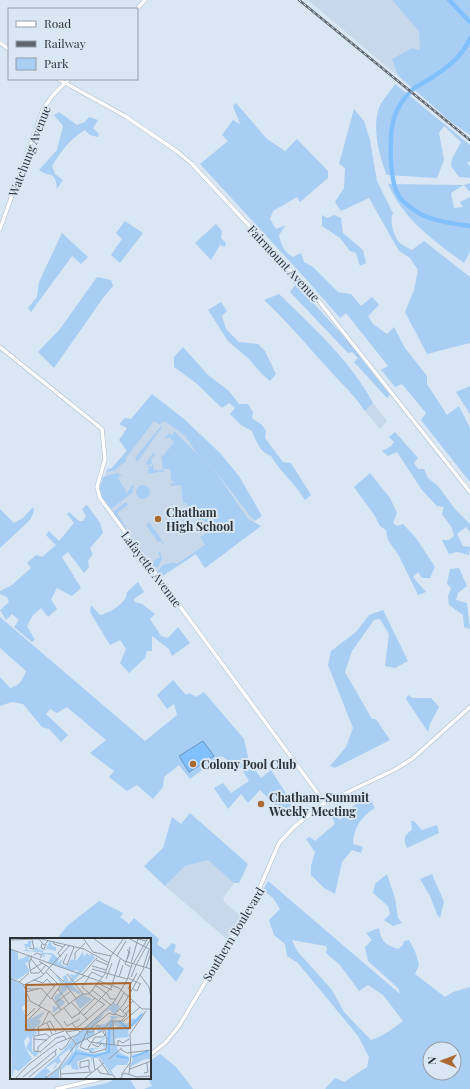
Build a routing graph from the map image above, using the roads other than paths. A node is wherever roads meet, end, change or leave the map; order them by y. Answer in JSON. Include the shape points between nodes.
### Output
{"nodes":[{"id":1,"x":145,"y":0,"type":"edge"},
{"id":2,"x":138,"y":8,"type":"edge"},
{"id":3,"x":60,"y":80,"type":"edge"},
{"id":4,"x":68,"y":80,"type":"edge"},
{"id":5,"x":65,"y":83,"type":"junction"},
{"id":6,"x":0,"y":229,"type":"edge"},
{"id":7,"x":0,"y":347,"type":"edge"},
{"id":8,"x":470,"y":492,"type":"edge"},
{"id":9,"x":470,"y":707,"type":"edge"},
{"id":10,"x":325,"y":803,"type":"junction"},
{"id":11,"x":151,"y":1054,"type":"edge"},
{"id":12,"x":99,"y":1079,"type":"edge"},
{"id":13,"x":57,"y":1089,"type":"edge"}],
"edges":[{"from":1,"to":2,"type":"main road"},
{"from":3,"to":5,"type":"main road","name":"Fairmount Avenue"},
{"from":4,"to":5,"type":"main road","name":"Watchung Avenue"},
{"from":5,"to":6,"type":"main road","name":"Watchung Avenue","via":[[43,109]]},
{"from":5,"to":8,"type":"main road","name":"Fairmount Avenue","via":[[125,116],[192,164],[318,300]]},
{"from":7,"to":10,"type":"main road","name":"Lafayette Avenue","via":[[102,429],[105,459],[97,487],[100,498]]},
{"from":9,"to":10,"type":"main road","name":"Southern Boulevard","via":[[408,761]]},
{"from":10,"to":11,"type":"main road","name":"Southern Boulevard","via":[[295,826],[281,841],[254,901],[179,1026],[166,1042]]},
{"from":12,"to":13,"type":"main road"}]}
